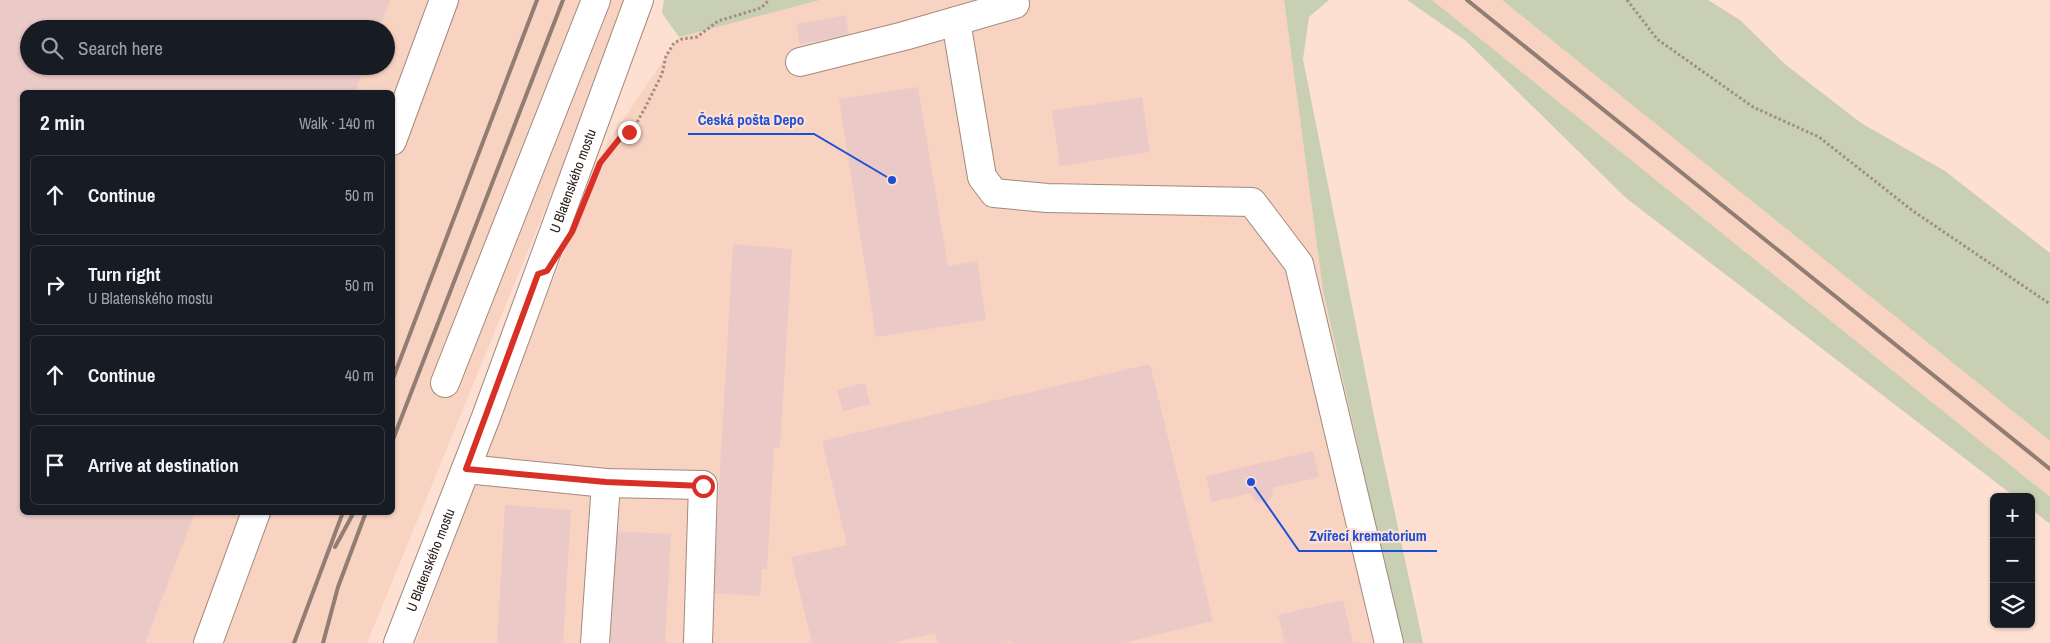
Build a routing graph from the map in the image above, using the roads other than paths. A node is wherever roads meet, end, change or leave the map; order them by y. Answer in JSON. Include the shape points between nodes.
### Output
{"nodes":[{"id":1,"x":444,"y":0,"type":"edge"},
{"id":2,"x":596,"y":0,"type":"edge"},
{"id":3,"x":639,"y":0,"type":"edge"},
{"id":4,"x":1015,"y":4,"type":"dead end"},
{"id":5,"x":956,"y":20,"type":"junction"},
{"id":6,"x":800,"y":62,"type":"dead end"},
{"id":7,"x":395,"y":133,"type":"edge"},
{"id":8,"x":445,"y":383,"type":"dead end"},
{"id":9,"x":466,"y":469,"type":"junction"},
{"id":10,"x":606,"y":482,"type":"junction"},
{"id":11,"x":255,"y":515,"type":"edge"},
{"id":12,"x":208,"y":643,"type":"edge"},
{"id":13,"x":398,"y":643,"type":"edge"},
{"id":14,"x":595,"y":643,"type":"edge"},
{"id":15,"x":698,"y":643,"type":"edge"},
{"id":16,"x":1389,"y":643,"type":"edge"}],
"edges":[{"from":1,"to":7,"type":"street"},
{"from":2,"to":8,"type":"street"},
{"from":3,"to":9,"type":"street","name":"U Blatenského mostu"},
{"from":4,"to":5,"type":"street"},
{"from":5,"to":6,"type":"street"},
{"from":5,"to":16,"type":"street","via":[[982,177],[994,193],[1047,198],[1252,202],[1299,264]]},
{"from":9,"to":10,"type":"street"},
{"from":9,"to":13,"type":"street","name":"U Blatenského mostu"},
{"from":10,"to":14,"type":"street"},
{"from":10,"to":15,"type":"street","via":[[703,486]]},
{"from":11,"to":12,"type":"street"}]}
